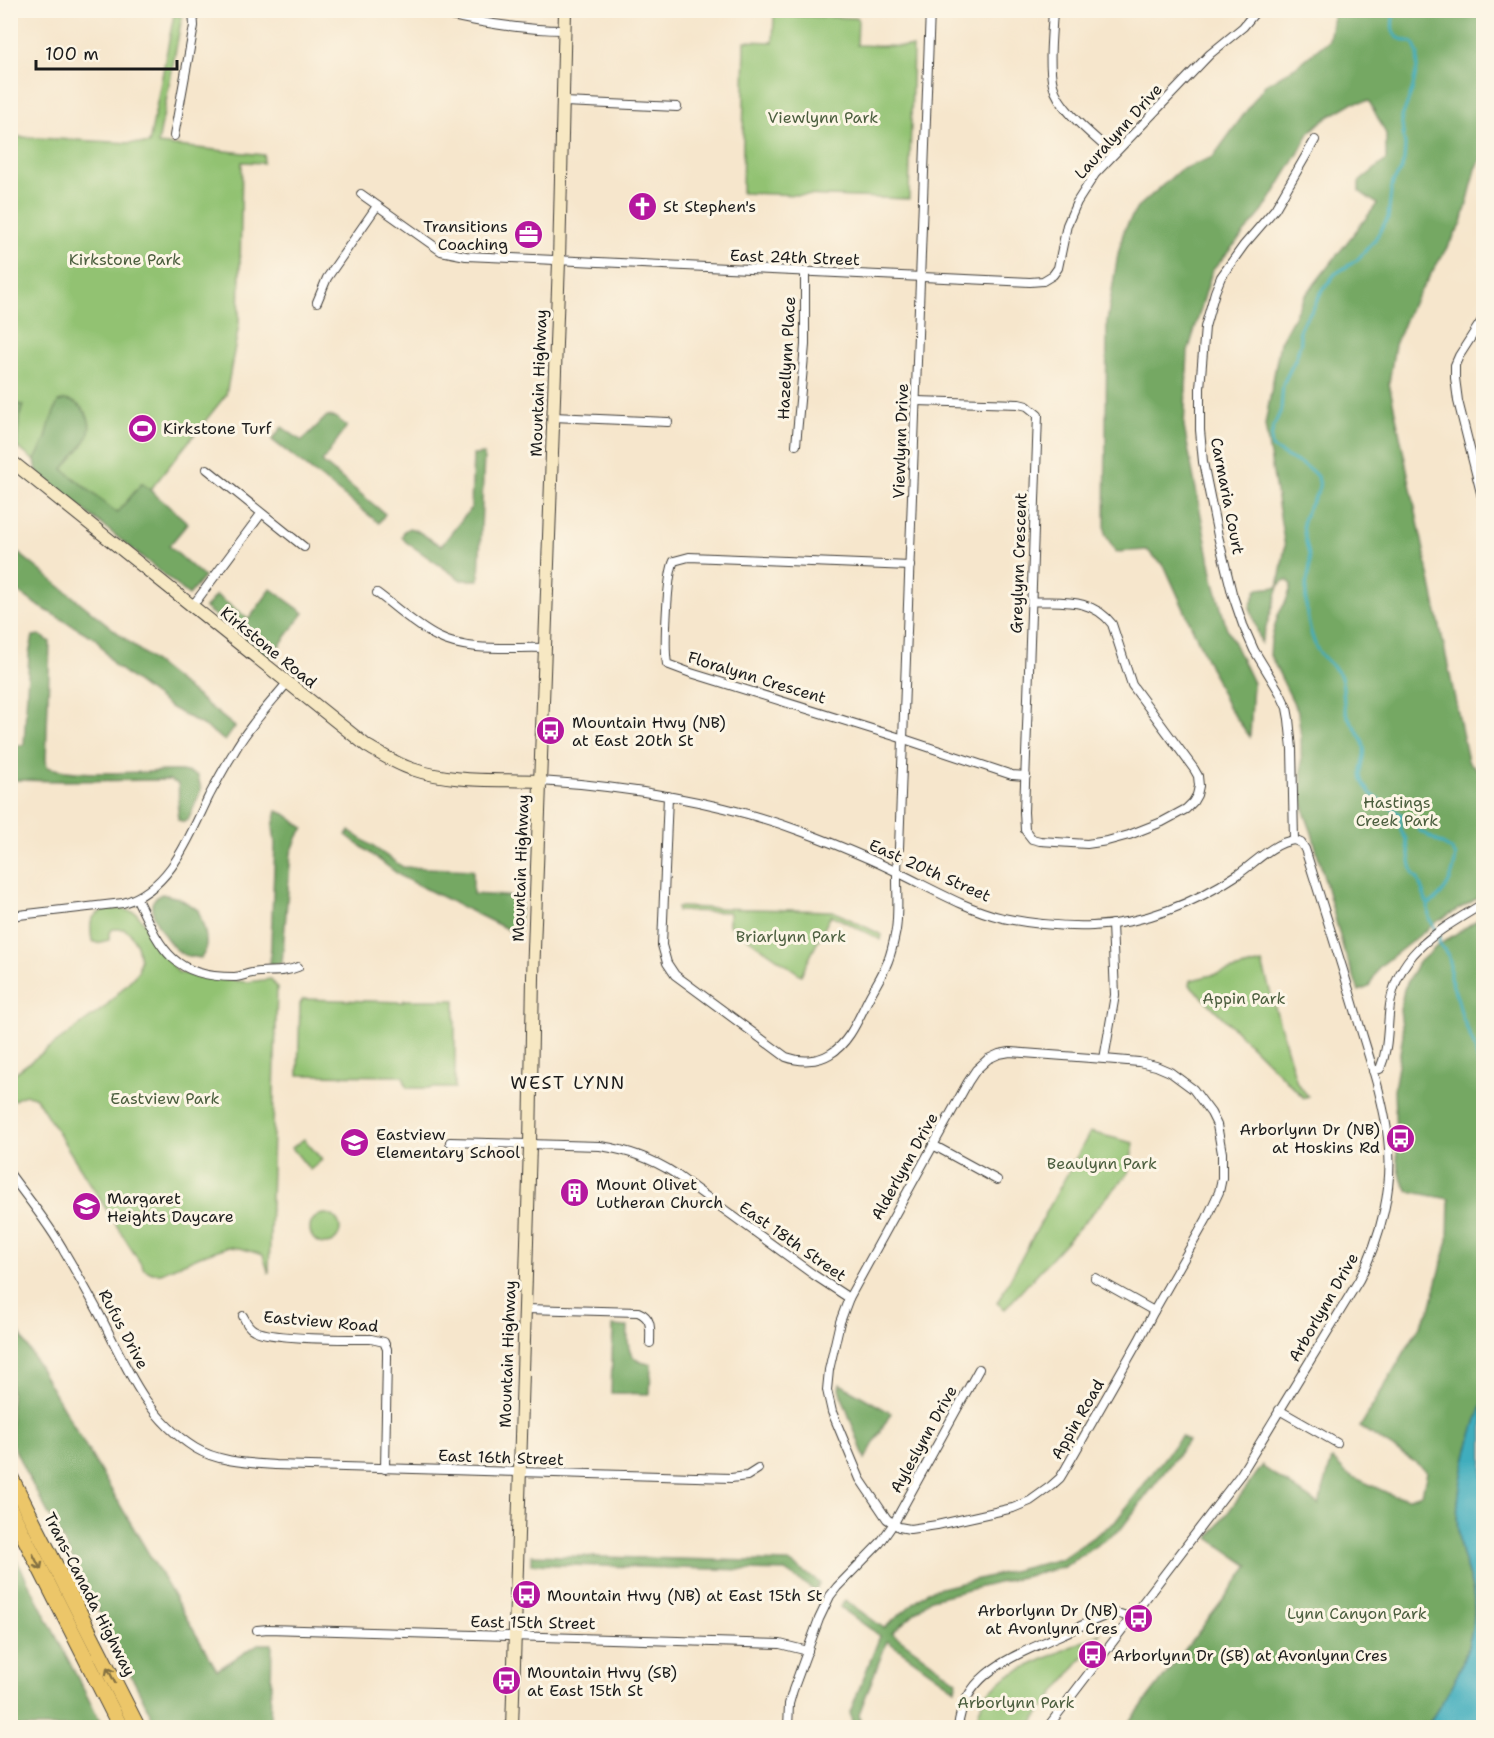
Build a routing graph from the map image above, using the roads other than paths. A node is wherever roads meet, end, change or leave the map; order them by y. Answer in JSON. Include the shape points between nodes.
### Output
{"nodes":[{"id":1,"x":193,"y":10,"type":"edge"},
{"id":2,"x":421,"y":10,"type":"edge"},
{"id":3,"x":565,"y":10,"type":"edge"},
{"id":4,"x":930,"y":10,"type":"edge"},
{"id":5,"x":1053,"y":10,"type":"edge"},
{"id":6,"x":1257,"y":10,"type":"edge"},
{"id":7,"x":565,"y":30,"type":"junction"},
{"id":8,"x":564,"y":102,"type":"junction"},
{"id":9,"x":677,"y":106,"type":"dead end"},
{"id":10,"x":174,"y":136,"type":"dead end"},
{"id":11,"x":1315,"y":140,"type":"dead end"},
{"id":12,"x":1113,"y":154,"type":"junction"},
{"id":13,"x":361,"y":194,"type":"dead end"},
{"id":14,"x":377,"y":206,"type":"junction"},
{"id":15,"x":559,"y":261,"type":"junction"},
{"id":16,"x":805,"y":272,"type":"junction"},
{"id":17,"x":921,"y":277,"type":"junction"},
{"id":18,"x":1030,"y":282,"type":"joint"},
{"id":19,"x":316,"y":302,"type":"dead end"},
{"id":20,"x":1484,"y":317,"type":"edge"},
{"id":21,"x":916,"y":401,"type":"junction"},
{"id":22,"x":553,"y":417,"type":"junction"},
{"id":23,"x":668,"y":422,"type":"dead end"},
{"id":24,"x":796,"y":445,"type":"dead end"},
{"id":25,"x":10,"y":460,"type":"edge"},
{"id":26,"x":207,"y":468,"type":"dead end"},
{"id":27,"x":1484,"y":505,"type":"edge"},
{"id":28,"x":261,"y":514,"type":"junction"},
{"id":29,"x":304,"y":547,"type":"dead end"},
{"id":30,"x":910,"y":566,"type":"junction"},
{"id":31,"x":377,"y":593,"type":"dead end"},
{"id":32,"x":1032,"y":601,"type":"junction"},
{"id":33,"x":191,"y":605,"type":"junction"},
{"id":34,"x":544,"y":648,"type":"junction"},
{"id":35,"x":287,"y":683,"type":"junction"},
{"id":36,"x":904,"y":739,"type":"junction"},
{"id":37,"x":1026,"y":776,"type":"junction"},
{"id":38,"x":540,"y":781,"type":"junction"},
{"id":39,"x":668,"y":796,"type":"junction"},
{"id":40,"x":1294,"y":840,"type":"junction"},
{"id":41,"x":896,"y":872,"type":"junction"},
{"id":42,"x":137,"y":899,"type":"junction"},
{"id":43,"x":1484,"y":903,"type":"edge"},
{"id":44,"x":10,"y":916,"type":"edge"},
{"id":45,"x":1112,"y":924,"type":"junction"},
{"id":46,"x":298,"y":967,"type":"dead end"},
{"id":47,"x":1104,"y":1059,"type":"junction"},
{"id":48,"x":1373,"y":1071,"type":"junction"},
{"id":49,"x":450,"y":1142,"type":"dead end"},
{"id":50,"x":530,"y":1145,"type":"junction"},
{"id":51,"x":933,"y":1145,"type":"junction"},
{"id":52,"x":10,"y":1174,"type":"edge"},
{"id":53,"x":997,"y":1180,"type":"dead end"},
{"id":54,"x":1095,"y":1278,"type":"dead end"},
{"id":55,"x":849,"y":1298,"type":"junction"},
{"id":56,"x":525,"y":1308,"type":"junction"},
{"id":57,"x":1154,"y":1311,"type":"junction"},
{"id":58,"x":243,"y":1316,"type":"dead end"},
{"id":59,"x":650,"y":1343,"type":"dead end"},
{"id":60,"x":979,"y":1370,"type":"dead end"},
{"id":61,"x":1279,"y":1410,"type":"junction"},
{"id":62,"x":1337,"y":1443,"type":"dead end"},
{"id":63,"x":240,"y":1462,"type":"joint"},
{"id":64,"x":385,"y":1469,"type":"junction"},
{"id":65,"x":758,"y":1469,"type":"dead end"},
{"id":66,"x":520,"y":1472,"type":"junction"},
{"id":67,"x":10,"y":1476,"type":"edge"},
{"id":68,"x":10,"y":1509,"type":"edge"},
{"id":69,"x":894,"y":1523,"type":"junction"},
{"id":70,"x":1130,"y":1619,"type":"junction"},
{"id":71,"x":258,"y":1630,"type":"dead end"},
{"id":72,"x":515,"y":1636,"type":"junction"},
{"id":73,"x":808,"y":1651,"type":"junction"},
{"id":74,"x":121,"y":1728,"type":"edge"},
{"id":75,"x":138,"y":1728,"type":"edge"},
{"id":76,"x":512,"y":1728,"type":"edge"},
{"id":77,"x":788,"y":1728,"type":"edge"},
{"id":78,"x":958,"y":1728,"type":"edge"},
{"id":79,"x":1047,"y":1728,"type":"edge"}],
"edges":[{"from":1,"to":10,"type":"street","via":[[194,26]]},
{"from":2,"to":7,"type":"street","via":[[512,28]]},
{"from":3,"to":7,"type":"main road","name":"Mountain Highway"},
{"from":4,"to":17,"type":"street","name":"Viewlynn Drive"},
{"from":5,"to":12,"type":"street","via":[[1051,69],[1056,94],[1062,105]]},
{"from":6,"to":12,"type":"street","name":"Lauralynn Drive"},
{"from":7,"to":8,"type":"main road","name":"Mountain Highway"},
{"from":8,"to":9,"type":"street"},
{"from":8,"to":15,"type":"main road","name":"Mountain Highway"},
{"from":11,"to":40,"type":"street","name":"Carmaria Court","via":[[1275,209],[1221,277],[1205,327],[1200,388],[1203,462],[1232,593],[1254,650],[1287,708]]},
{"from":12,"to":18,"type":"street","name":"Lauralynn Drive","via":[[1077,202],[1067,225],[1058,268],[1043,281]]},
{"from":13,"to":14,"type":"street","name":"East 24th Street"},
{"from":14,"to":15,"type":"street","name":"East 24th Street","via":[[441,251],[482,258]]},
{"from":14,"to":19,"type":"street","via":[[327,278]]},
{"from":15,"to":16,"type":"street","name":"East 24th Street"},
{"from":15,"to":22,"type":"main road","name":"Mountain Highway"},
{"from":16,"to":17,"type":"street","name":"East 24th Street"},
{"from":16,"to":24,"type":"street","name":"Hazellynn Place","via":[[805,345]]},
{"from":17,"to":18,"type":"street","name":"East 24th Street"},
{"from":17,"to":21,"type":"street","name":"Viewlynn Drive"},
{"from":20,"to":27,"type":"street","via":[[1455,365],[1458,401]]},
{"from":21,"to":30,"type":"street","name":"Viewlynn Drive"},
{"from":21,"to":32,"type":"street","name":"Greylynn Crescent","via":[[1018,404],[1038,415]]},
{"from":22,"to":23,"type":"street"},
{"from":22,"to":34,"type":"main road","name":"Mountain Highway"},
{"from":25,"to":33,"type":"main road","name":"Kirkstone Road"},
{"from":26,"to":28,"type":"street"},
{"from":28,"to":29,"type":"street"},
{"from":28,"to":33,"type":"street"},
{"from":30,"to":36,"type":"street","name":"Viewlynn Drive"},
{"from":30,"to":36,"type":"street","name":"Floralynn Crescent","via":[[680,558],[670,568],[666,639],[667,664],[673,667]]},
{"from":31,"to":34,"type":"street","via":[[448,641],[473,646]]},
{"from":32,"to":37,"type":"street","name":"Greylynn Crescent"},
{"from":32,"to":37,"type":"street","name":"Greylynn Crescent","via":[[1087,605],[1106,616],[1132,685],[1194,769],[1199,786],[1186,809],[1162,822],[1129,835],[1087,844],[1040,841],[1029,836],[1024,822]]},
{"from":33,"to":35,"type":"main road","name":"Kirkstone Road"},
{"from":34,"to":38,"type":"main road","name":"Mountain Highway"},
{"from":35,"to":38,"type":"main road","name":"Kirkstone Road","via":[[367,746],[411,769],[464,778]]},
{"from":35,"to":42,"type":"street","via":[[235,750],[182,852],[166,875]]},
{"from":36,"to":37,"type":"street","name":"Floralynn Crescent","via":[[1012,775]]},
{"from":36,"to":41,"type":"street","name":"Viewlynn Drive"},
{"from":38,"to":39,"type":"street","name":"East 20th Street"},
{"from":38,"to":50,"type":"main road","name":"Mountain Highway"},
{"from":39,"to":41,"type":"street","name":"East 20th Street","via":[[800,831]]},
{"from":39,"to":41,"type":"street","name":"Viewlynn Drive","via":[[662,945],[667,963],[693,990],[777,1051],[796,1060],[821,1059],[841,1046],[882,974],[896,930]]},
{"from":40,"to":45,"type":"street","name":"East 20th Street","via":[[1281,844],[1198,898],[1159,913]]},
{"from":40,"to":48,"type":"street","name":"Arborlynn Drive","via":[[1305,849]]},
{"from":41,"to":45,"type":"street","name":"East 20th Street","via":[[1001,917],[1065,926]]},
{"from":42,"to":44,"type":"street"},
{"from":42,"to":46,"type":"street","via":[[169,956],[194,972],[236,977]]},
{"from":43,"to":48,"type":"street","via":[[1432,936],[1404,964],[1394,986],[1385,1059],[1380,1069]]},
{"from":45,"to":47,"type":"street","via":[[1114,995]]},
{"from":47,"to":51,"type":"street","name":"Alderlynn Drive","via":[[1010,1052],[988,1059],[968,1082]]},
{"from":47,"to":57,"type":"street","name":"Appin Road","via":[[1156,1066],[1184,1081],[1211,1113],[1221,1139],[1219,1192]]},
{"from":48,"to":61,"type":"street","name":"Arborlynn Drive","via":[[1389,1150],[1379,1233],[1359,1280]]},
{"from":49,"to":50,"type":"street","name":"East 18th Street"},
{"from":50,"to":55,"type":"street","name":"East 18th Street","via":[[618,1148],[659,1163]]},
{"from":50,"to":56,"type":"main road","name":"Mountain Highway"},
{"from":51,"to":53,"type":"street"},
{"from":51,"to":55,"type":"street","name":"Alderlynn Drive"},
{"from":52,"to":63,"type":"street","name":"Rufus Drive","via":[[63,1249],[143,1398],[172,1430],[197,1449]]},
{"from":54,"to":57,"type":"street"},
{"from":55,"to":69,"type":"street","name":"Alderlynn Drive","via":[[837,1331],[827,1390],[860,1479],[887,1519]]},
{"from":56,"to":59,"type":"street","via":[[638,1312],[650,1323]]},
{"from":56,"to":66,"type":"main road","name":"Mountain Highway"},
{"from":57,"to":69,"type":"street","name":"Appin Road","via":[[1066,1468],[1051,1486],[1012,1508],[910,1529]]},
{"from":58,"to":64,"type":"street","name":"Eastview Road","via":[[256,1332],[384,1342]]},
{"from":60,"to":69,"type":"street","name":"Ayleslynn Drive"},
{"from":61,"to":62,"type":"street"},
{"from":61,"to":70,"type":"street","name":"Arborlynn Drive","via":[[1241,1473]]},
{"from":63,"to":64,"type":"street","name":"East 16th Street"},
{"from":64,"to":66,"type":"street","name":"East 16th Street"},
{"from":65,"to":66,"type":"street","name":"East 16th Street","via":[[747,1476],[731,1478]]},
{"from":66,"to":72,"type":"main road","name":"Mountain Highway"},
{"from":75,"to":67,"type":"highway","name":"Trans-Canada Highway","one_way":true},
{"from":68,"to":74,"type":"highway","name":"Trans-Canada Highway","one_way":true},
{"from":69,"to":73,"type":"street","via":[[830,1596]]},
{"from":70,"to":78,"type":"street","via":[[1119,1613],[1105,1616],[1006,1660],[969,1694]]},
{"from":70,"to":79,"type":"street","name":"Arborlynn Drive"},
{"from":71,"to":72,"type":"street","name":"East 15th Street"},
{"from":72,"to":73,"type":"street","name":"East 15th Street","via":[[780,1644]]},
{"from":72,"to":76,"type":"main road","name":"Mountain Highway"},
{"from":73,"to":77,"type":"street","via":[[791,1697]]}]}
